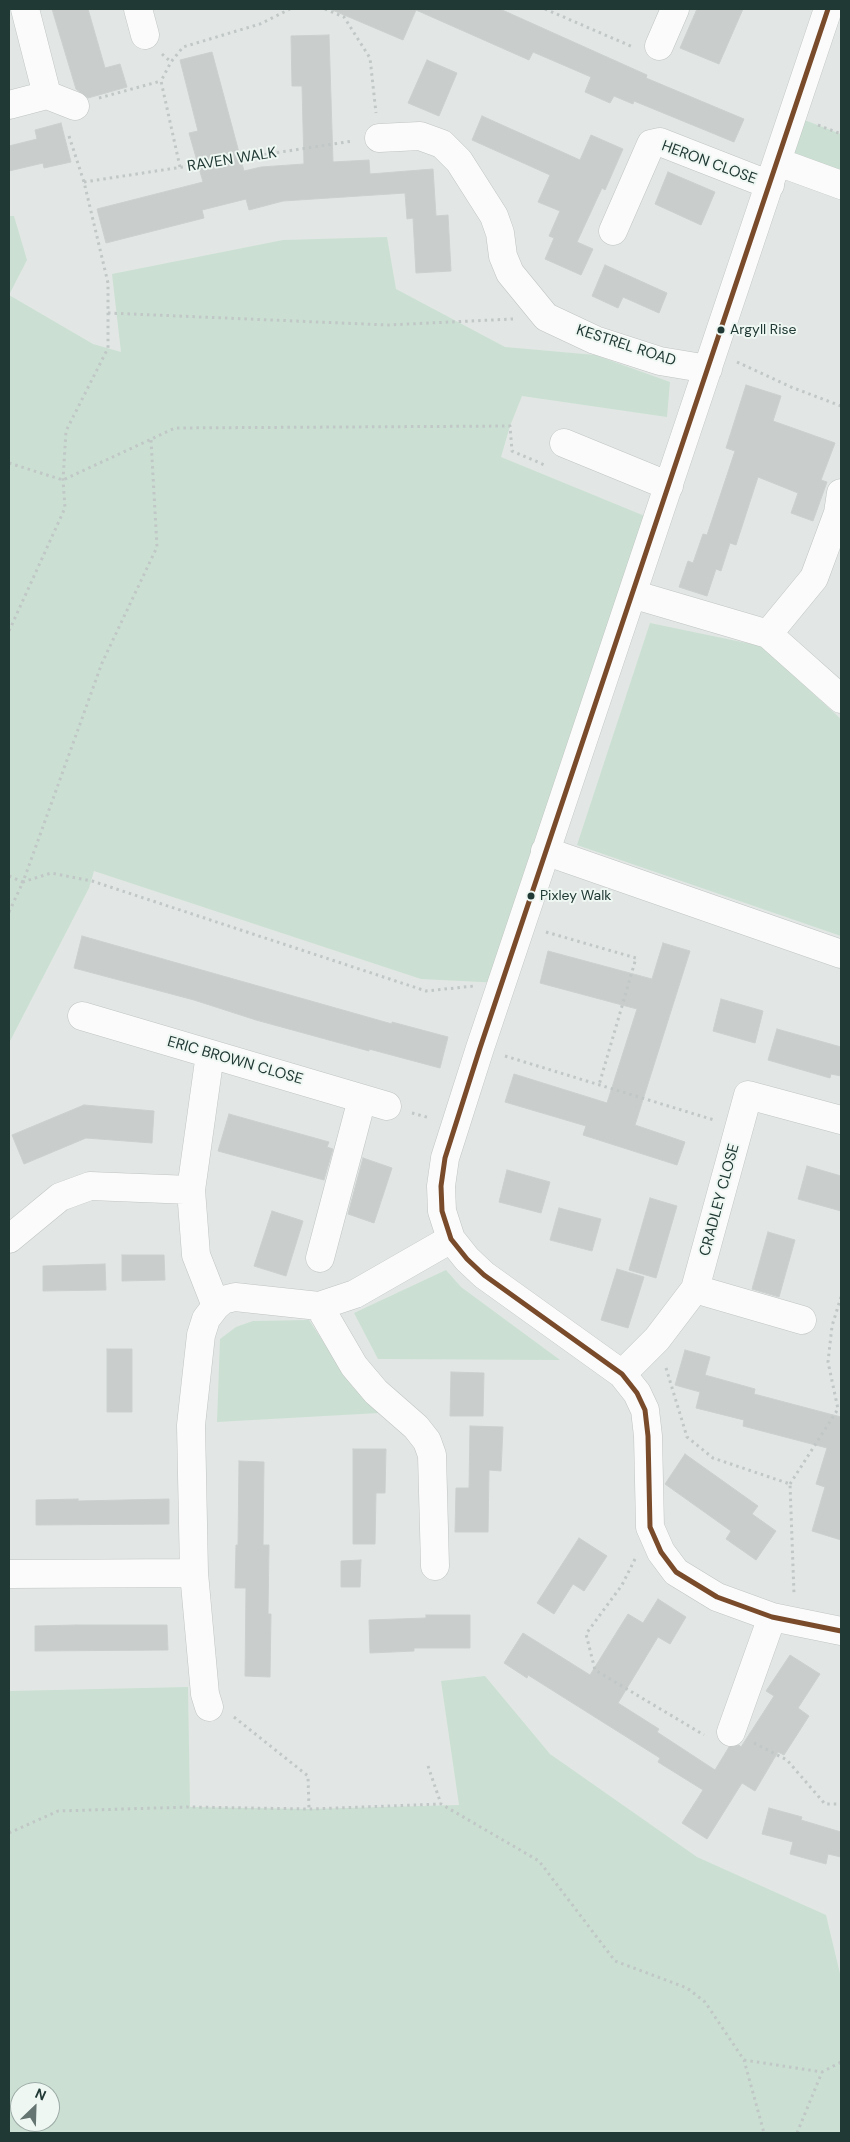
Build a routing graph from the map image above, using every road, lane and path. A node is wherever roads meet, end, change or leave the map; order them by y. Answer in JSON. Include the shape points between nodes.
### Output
{"nodes":[{"id":1,"x":25,"y":9,"type":"edge"},
{"id":2,"x":138,"y":9,"type":"edge"},
{"id":3,"x":290,"y":9,"type":"edge"},
{"id":4,"x":325,"y":9,"type":"edge"},
{"id":5,"x":545,"y":9,"type":"edge"},
{"id":6,"x":674,"y":9,"type":"edge"},
{"id":7,"x":832,"y":13,"type":"edge"},
{"id":8,"x":145,"y":35,"type":"dead end"},
{"id":9,"x":649,"y":48,"type":"joint"},
{"id":10,"x":161,"y":81,"type":"junction"},
{"id":11,"x":48,"y":95,"type":"junction"},
{"id":12,"x":9,"y":106,"type":"edge"},
{"id":13,"x":74,"y":106,"type":"joint"},
{"id":14,"x":379,"y":138,"type":"junction"},
{"id":15,"x":180,"y":167,"type":"junction"},
{"id":16,"x":774,"y":173,"type":"junction"},
{"id":17,"x":84,"y":182,"type":"junction"},
{"id":18,"x":841,"y":185,"type":"edge"},
{"id":19,"x":613,"y":231,"type":"dead end"},
{"id":20,"x":108,"y":313,"type":"junction"},
{"id":21,"x":546,"y":318,"type":"junction"},
{"id":22,"x":711,"y":360,"type":"junction"},
{"id":23,"x":841,"y":406,"type":"edge"},
{"id":24,"x":151,"y":440,"type":"junction"},
{"id":25,"x":564,"y":443,"type":"dead end"},
{"id":26,"x":9,"y":462,"type":"edge"},
{"id":27,"x":551,"y":468,"type":"dead end"},
{"id":28,"x":63,"y":480,"type":"junction"},
{"id":29,"x":669,"y":486,"type":"junction"},
{"id":30,"x":841,"y":493,"type":"edge"},
{"id":31,"x":632,"y":594,"type":"junction"},
{"id":32,"x":9,"y":631,"type":"edge"},
{"id":33,"x":768,"y":634,"type":"junction"},
{"id":34,"x":841,"y":699,"type":"edge"},
{"id":35,"x":545,"y":851,"type":"junction"},
{"id":36,"x":9,"y":876,"type":"edge"},
{"id":37,"x":23,"y":882,"type":"junction"},
{"id":38,"x":9,"y":912,"type":"edge"},
{"id":39,"x":521,"y":925,"type":"junction"},
{"id":40,"x":841,"y":954,"type":"edge"},
{"id":41,"x":502,"y":983,"type":"junction"},
{"id":42,"x":82,"y":1016,"type":"dead end"},
{"id":43,"x":480,"y":1048,"type":"junction"},
{"id":44,"x":210,"y":1054,"type":"junction"},
{"id":45,"x":599,"y":1085,"type":"junction"},
{"id":46,"x":375,"y":1102,"type":"junction"},
{"id":47,"x":841,"y":1120,"type":"edge"},
{"id":48,"x":455,"y":1125,"type":"junction"},
{"id":49,"x":739,"y":1128,"type":"junction"},
{"id":50,"x":191,"y":1190,"type":"junction"},
{"id":51,"x":9,"y":1239,"type":"edge"},
{"id":52,"x":450,"y":1239,"type":"junction"},
{"id":53,"x":320,"y":1258,"type":"dead end"},
{"id":54,"x":695,"y":1289,"type":"junction"},
{"id":55,"x":841,"y":1297,"type":"edge"},
{"id":56,"x":216,"y":1306,"type":"junction"},
{"id":57,"x":319,"y":1306,"type":"junction"},
{"id":58,"x":802,"y":1320,"type":"dead end"},
{"id":59,"x":657,"y":1339,"type":"junction"},
{"id":60,"x":622,"y":1374,"type":"junction"},
{"id":61,"x":790,"y":1484,"type":"junction"},
{"id":62,"x":650,"y":1527,"type":"junction"},
{"id":63,"x":435,"y":1566,"type":"dead end"},
{"id":64,"x":9,"y":1574,"type":"edge"},
{"id":65,"x":194,"y":1574,"type":"junction"},
{"id":66,"x":784,"y":1619,"type":"junction"},
{"id":67,"x":841,"y":1631,"type":"edge"},
{"id":68,"x":207,"y":1700,"type":"joint"},
{"id":69,"x":731,"y":1732,"type":"junction"},
{"id":70,"x":428,"y":1766,"type":"dead end"},
{"id":71,"x":441,"y":1804,"type":"junction"},
{"id":72,"x":841,"y":1804,"type":"edge"},
{"id":73,"x":309,"y":1809,"type":"junction"},
{"id":74,"x":9,"y":1833,"type":"edge"},
{"id":75,"x":744,"y":2060,"type":"junction"},
{"id":76,"x":841,"y":2062,"type":"edge"},
{"id":77,"x":822,"y":2072,"type":"junction"},
{"id":78,"x":764,"y":2133,"type":"edge"},
{"id":79,"x":797,"y":2133,"type":"edge"}],
"edges":[{"from":1,"to":11,"type":"street"},
{"from":2,"to":8,"type":"street"},
{"from":3,"to":10,"type":"path","via":[[260,24],[184,47]]},
{"from":4,"to":14,"type":"path","via":[[344,17],[370,58]]},
{"from":5,"to":9,"type":"path"},
{"from":6,"to":9,"type":"street"},
{"from":7,"to":16,"type":"street"},
{"from":10,"to":13,"type":"path"},
{"from":10,"to":15,"type":"path"},
{"from":11,"to":12,"type":"street"},
{"from":11,"to":13,"type":"street"},
{"from":11,"to":17,"type":"path","via":[[69,134]]},
{"from":14,"to":15,"type":"path","name":"RAVEN WALK"},
{"from":14,"to":21,"type":"street","name":"KESTREL ROAD","via":[[420,136],[442,144],[459,161],[494,216],[510,273]]},
{"from":15,"to":17,"type":"path","name":"RAVEN WALK"},
{"from":16,"to":18,"type":"street"},
{"from":16,"to":19,"type":"street","name":"HERON CLOSE","via":[[660,142],[651,144]]},
{"from":16,"to":22,"type":"street"},
{"from":17,"to":20,"type":"path","via":[[108,283]]},
{"from":20,"to":21,"type":"path","via":[[388,325]]},
{"from":20,"to":28,"type":"path","via":[[108,348],[66,432]]},
{"from":21,"to":22,"type":"street","name":"KESTREL ROAD","via":[[595,340],[660,361]]},
{"from":22,"to":23,"type":"path"},
{"from":22,"to":29,"type":"street"},
{"from":24,"to":27,"type":"path","via":[[175,428],[510,426],[512,452]]},
{"from":24,"to":28,"type":"path"},
{"from":24,"to":37,"type":"path","via":[[157,547],[102,663]]},
{"from":25,"to":29,"type":"street"},
{"from":26,"to":28,"type":"path"},
{"from":28,"to":32,"type":"path","via":[[65,508]]},
{"from":29,"to":31,"type":"street"},
{"from":30,"to":33,"type":"street","via":[[838,513],[814,578]]},
{"from":31,"to":33,"type":"street"},
{"from":31,"to":35,"type":"street"},
{"from":33,"to":34,"type":"street"},
{"from":35,"to":39,"type":"street"},
{"from":35,"to":40,"type":"street"},
{"from":36,"to":37,"type":"path"},
{"from":37,"to":38,"type":"path"},
{"from":37,"to":41,"type":"path","via":[[51,873],[92,882],[426,991]]},
{"from":39,"to":41,"type":"street"},
{"from":39,"to":45,"type":"path","via":[[636,958]]},
{"from":41,"to":43,"type":"street"},
{"from":42,"to":44,"type":"street","name":"ERIC BROWN CLOSE"},
{"from":43,"to":45,"type":"path"},
{"from":43,"to":48,"type":"street"},
{"from":44,"to":46,"type":"street","name":"ERIC BROWN CLOSE"},
{"from":44,"to":50,"type":"street"},
{"from":45,"to":49,"type":"path"},
{"from":46,"to":48,"type":"path"},
{"from":46,"to":53,"type":"street"},
{"from":47,"to":49,"type":"street","name":"CRADLEY CLOSE","via":[[748,1095]]},
{"from":48,"to":52,"type":"street","via":[[441,1186],[442,1211]]},
{"from":49,"to":54,"type":"street","name":"CRADLEY CLOSE"},
{"from":50,"to":51,"type":"street","via":[[90,1186],[60,1197]]},
{"from":50,"to":56,"type":"street","via":[[196,1255]]},
{"from":52,"to":57,"type":"street","via":[[355,1294]]},
{"from":52,"to":60,"type":"street","via":[[484,1275]]},
{"from":54,"to":58,"type":"street"},
{"from":54,"to":59,"type":"street","name":"CRADLEY CLOSE"},
{"from":55,"to":61,"type":"path","via":[[832,1326],[828,1362],[838,1409]]},
{"from":56,"to":57,"type":"street","via":[[235,1297]]},
{"from":56,"to":65,"type":"street","via":[[206,1319],[201,1335],[191,1425]]},
{"from":57,"to":63,"type":"street","via":[[354,1366],[427,1441],[432,1455]]},
{"from":59,"to":60,"type":"street","name":"CRADLEY CLOSE"},
{"from":59,"to":61,"type":"path","via":[[687,1437],[713,1458]]},
{"from":60,"to":62,"type":"street","via":[[645,1410]]},
{"from":61,"to":66,"type":"path"},
{"from":62,"to":66,"type":"street","via":[[661,1552],[676,1572],[717,1597]]},
{"from":62,"to":69,"type":"path","via":[[622,1585],[586,1634],[595,1670],[723,1746]]},
{"from":64,"to":65,"type":"street"},
{"from":65,"to":68,"type":"street"},
{"from":66,"to":67,"type":"street"},
{"from":66,"to":69,"type":"street"},
{"from":68,"to":73,"type":"path","via":[[308,1776]]},
{"from":69,"to":72,"type":"path","via":[[787,1760],[825,1804]]},
{"from":70,"to":71,"type":"path"},
{"from":71,"to":73,"type":"path"},
{"from":71,"to":75,"type":"path","via":[[539,1861],[615,1960],[687,1988],[705,2002]]},
{"from":73,"to":74,"type":"path","via":[[190,1807],[58,1811]]},
{"from":75,"to":77,"type":"path"},
{"from":75,"to":78,"type":"path"},
{"from":76,"to":77,"type":"path"},
{"from":77,"to":79,"type":"path"}]}
